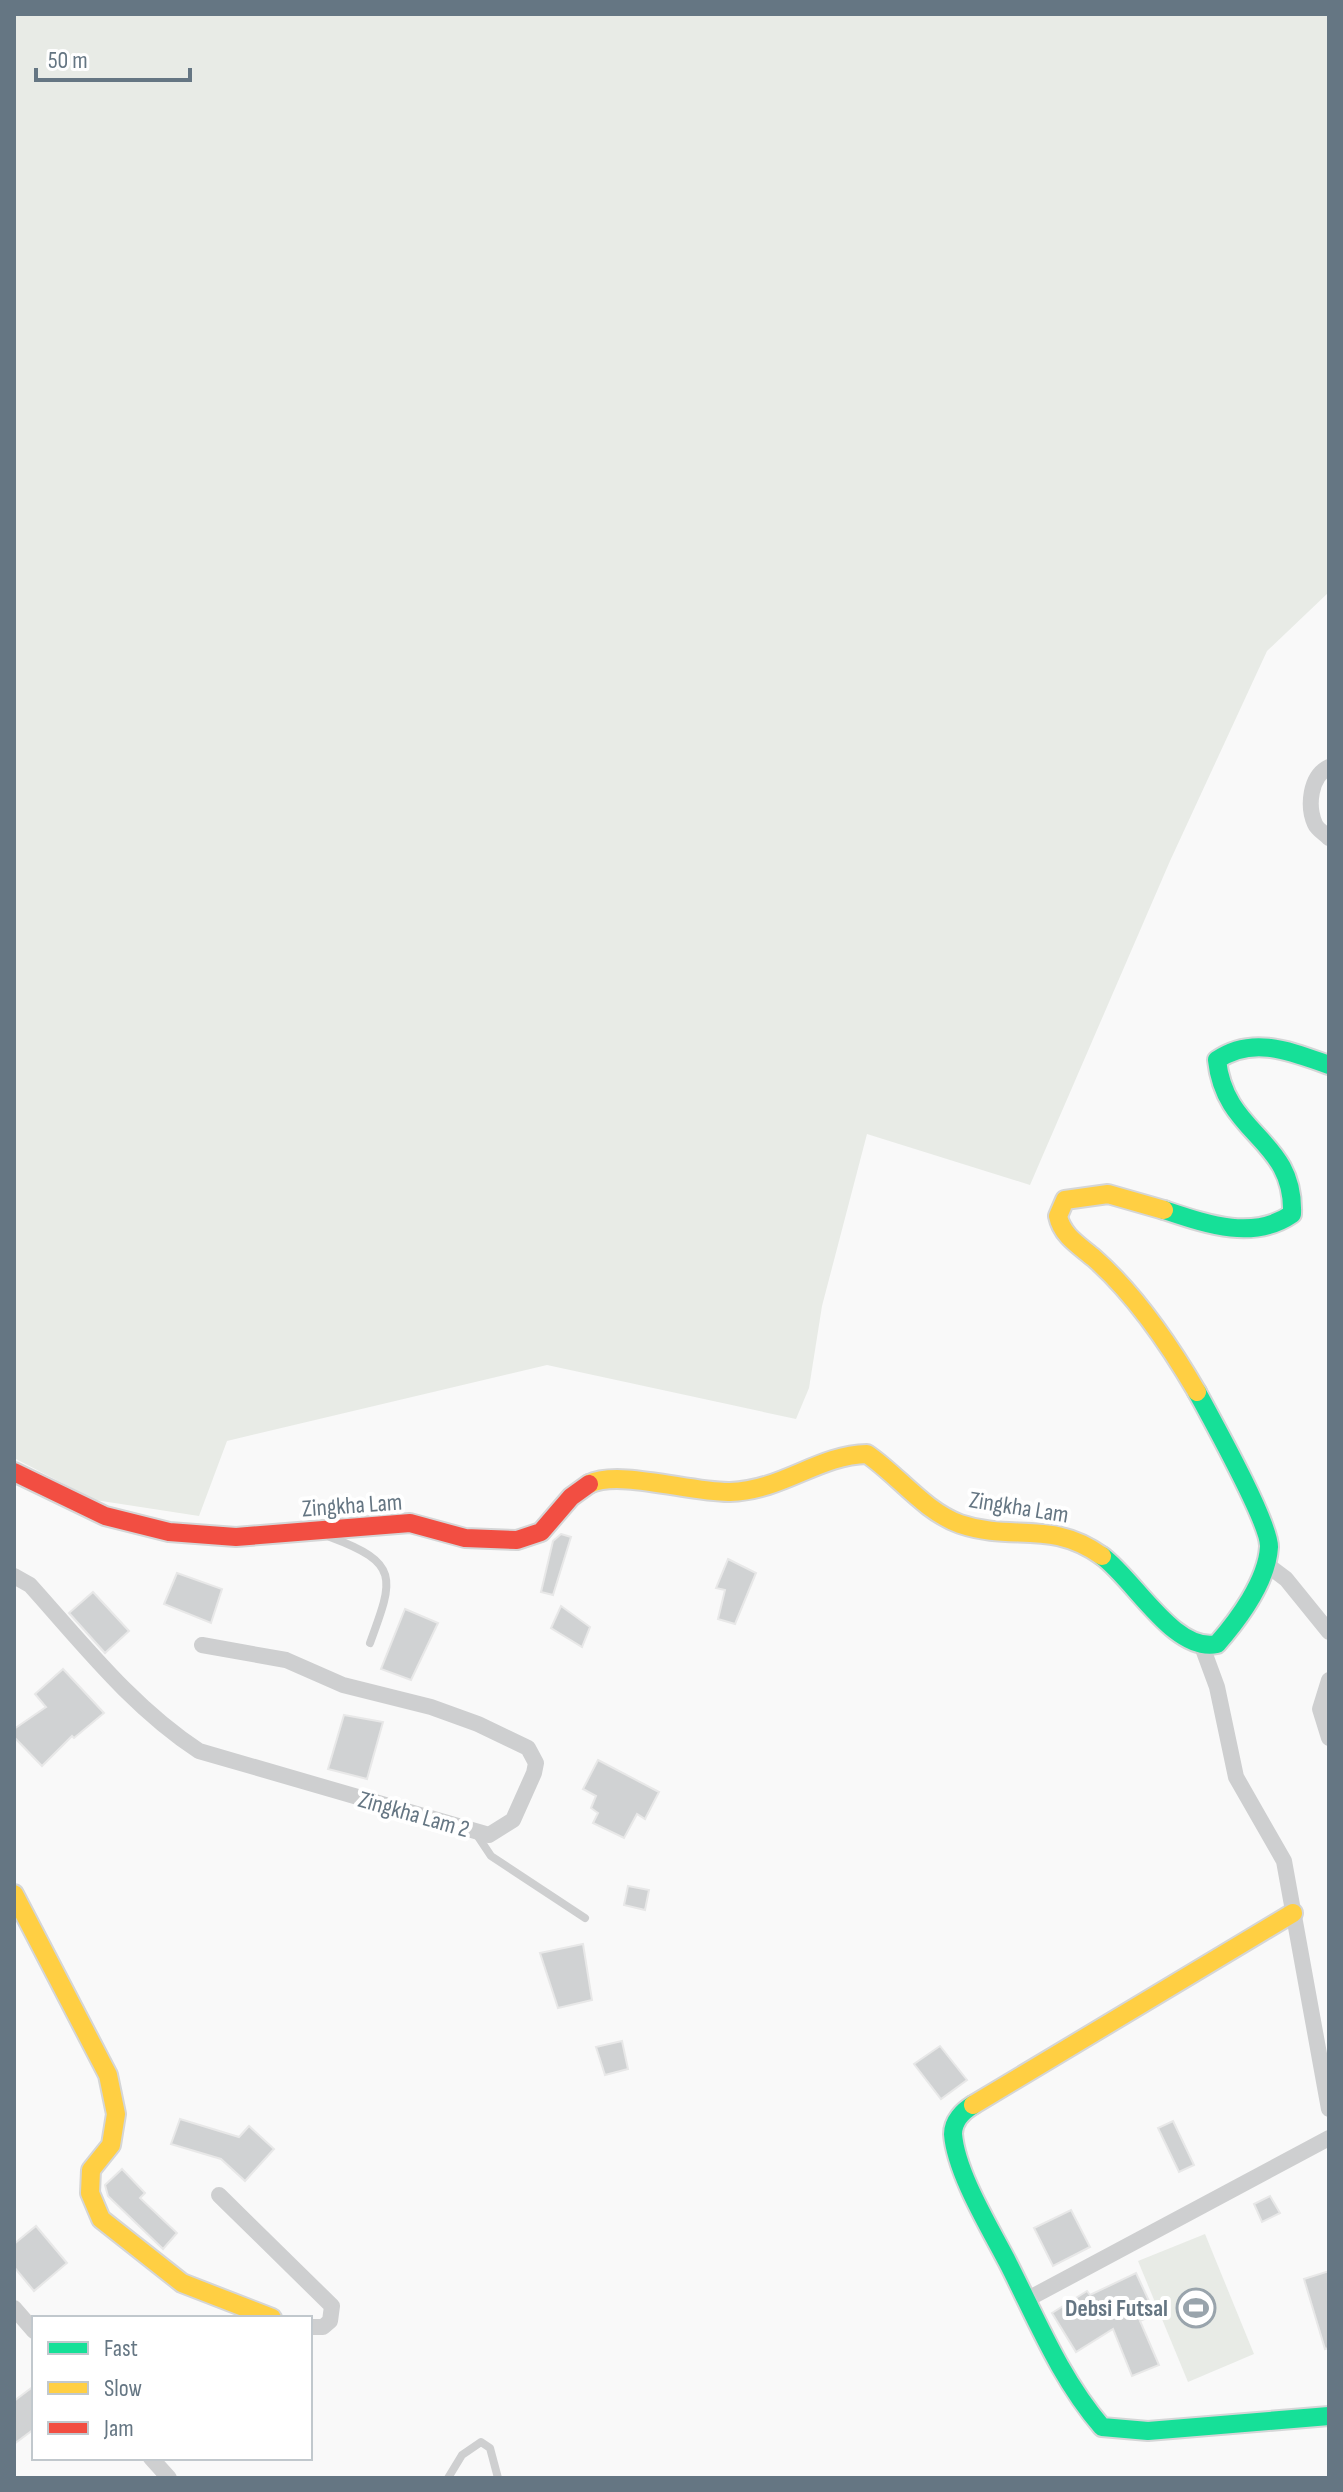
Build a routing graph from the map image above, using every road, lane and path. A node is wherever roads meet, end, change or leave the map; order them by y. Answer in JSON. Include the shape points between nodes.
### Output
{"nodes":[{"id":1,"x":1329,"y":767,"type":"edge"},
{"id":2,"x":1329,"y":838,"type":"edge"},
{"id":3,"x":1329,"y":1065,"type":"edge"},
{"id":4,"x":14,"y":1472,"type":"edge"},
{"id":5,"x":314,"y":1531,"type":"junction"},
{"id":6,"x":1266,"y":1564,"type":"junction"},
{"id":7,"x":14,"y":1576,"type":"edge"},
{"id":8,"x":1329,"y":1632,"type":"edge"},
{"id":9,"x":370,"y":1643,"type":"dead end"},
{"id":10,"x":202,"y":1645,"type":"dead end"},
{"id":11,"x":1203,"y":1649,"type":"junction"},
{"id":12,"x":1329,"y":1680,"type":"edge"},
{"id":13,"x":1329,"y":1738,"type":"edge"},
{"id":14,"x":475,"y":1831,"type":"junction"},
{"id":15,"x":14,"y":1894,"type":"edge"},
{"id":16,"x":1293,"y":1913,"type":"junction"},
{"id":17,"x":585,"y":1918,"type":"dead end"},
{"id":18,"x":1329,"y":2109,"type":"edge"},
{"id":19,"x":1329,"y":2138,"type":"edge"},
{"id":20,"x":219,"y":2195,"type":"dead end"},
{"id":21,"x":1026,"y":2300,"type":"junction"},
{"id":22,"x":14,"y":2308,"type":"edge"},
{"id":23,"x":267,"y":2316,"type":"edge"},
{"id":24,"x":312,"y":2327,"type":"edge"},
{"id":25,"x":32,"y":2329,"type":"edge"},
{"id":26,"x":1329,"y":2416,"type":"edge"},
{"id":27,"x":153,"y":2460,"type":"edge"},
{"id":28,"x":169,"y":2478,"type":"edge"},
{"id":29,"x":448,"y":2478,"type":"edge"},
{"id":30,"x":498,"y":2478,"type":"edge"}],
"edges":[{"from":1,"to":2,"type":"street","via":[[1316,776],[1311,790],[1315,825]]},
{"from":3,"to":6,"type":"street","via":[[1266,1046],[1235,1049],[1217,1060],[1223,1100],[1291,1179],[1292,1214],[1280,1224],[1250,1228],[1191,1219],[1105,1193],[1065,1200],[1058,1211],[1059,1224],[1071,1241],[1142,1311],[1203,1402],[1264,1525],[1269,1538]]},
{"from":4,"to":5,"type":"street","name":"Zingkha Lam","via":[[96,1514],[134,1527],[216,1537]]},
{"from":5,"to":9,"type":"lane","via":[[374,1555],[385,1571],[383,1606]]},
{"from":5,"to":11,"type":"street","name":"Zingkha Lam","via":[[410,1523],[478,1539],[527,1538],[549,1525],[578,1488],[599,1479],[698,1490],[757,1489],[847,1455],[867,1454],[922,1502],[956,1522],[1003,1534],[1060,1534],[1096,1552],[1125,1573],[1184,1640]]},
{"from":6,"to":8,"type":"street","via":[[1286,1579]]},
{"from":6,"to":11,"type":"street","via":[[1226,1636]]},
{"from":7,"to":14,"type":"street","name":"Zingkha Lam 2","via":[[30,1585],[120,1687],[166,1730],[199,1751]]},
{"from":10,"to":14,"type":"street","name":"Zingkha Lam 2","via":[[286,1660],[343,1685],[455,1715],[528,1748],[536,1763],[534,1773],[513,1820],[497,1833]]},
{"from":11,"to":16,"type":"street","via":[[1217,1687],[1236,1777],[1277,1844]]},
{"from":12,"to":13,"type":"street","via":[[1320,1709]]},
{"from":14,"to":17,"type":"lane","via":[[491,1856]]},
{"from":15,"to":23,"type":"street","via":[[108,2075],[116,2114],[111,2145],[91,2170],[90,2193],[101,2219],[182,2283]]},
{"from":16,"to":18,"type":"street"},
{"from":16,"to":21,"type":"street","via":[[957,2119],[957,2147]]},
{"from":19,"to":21,"type":"street"},
{"from":20,"to":24,"type":"street","via":[[332,2306],[330,2321]]},
{"from":21,"to":26,"type":"street","via":[[1067,2380],[1102,2427],[1148,2431]]},
{"from":22,"to":25,"type":"street"},
{"from":27,"to":28,"type":"street"},
{"from":29,"to":30,"type":"lane","via":[[462,2455],[481,2442],[490,2448]]}]}
